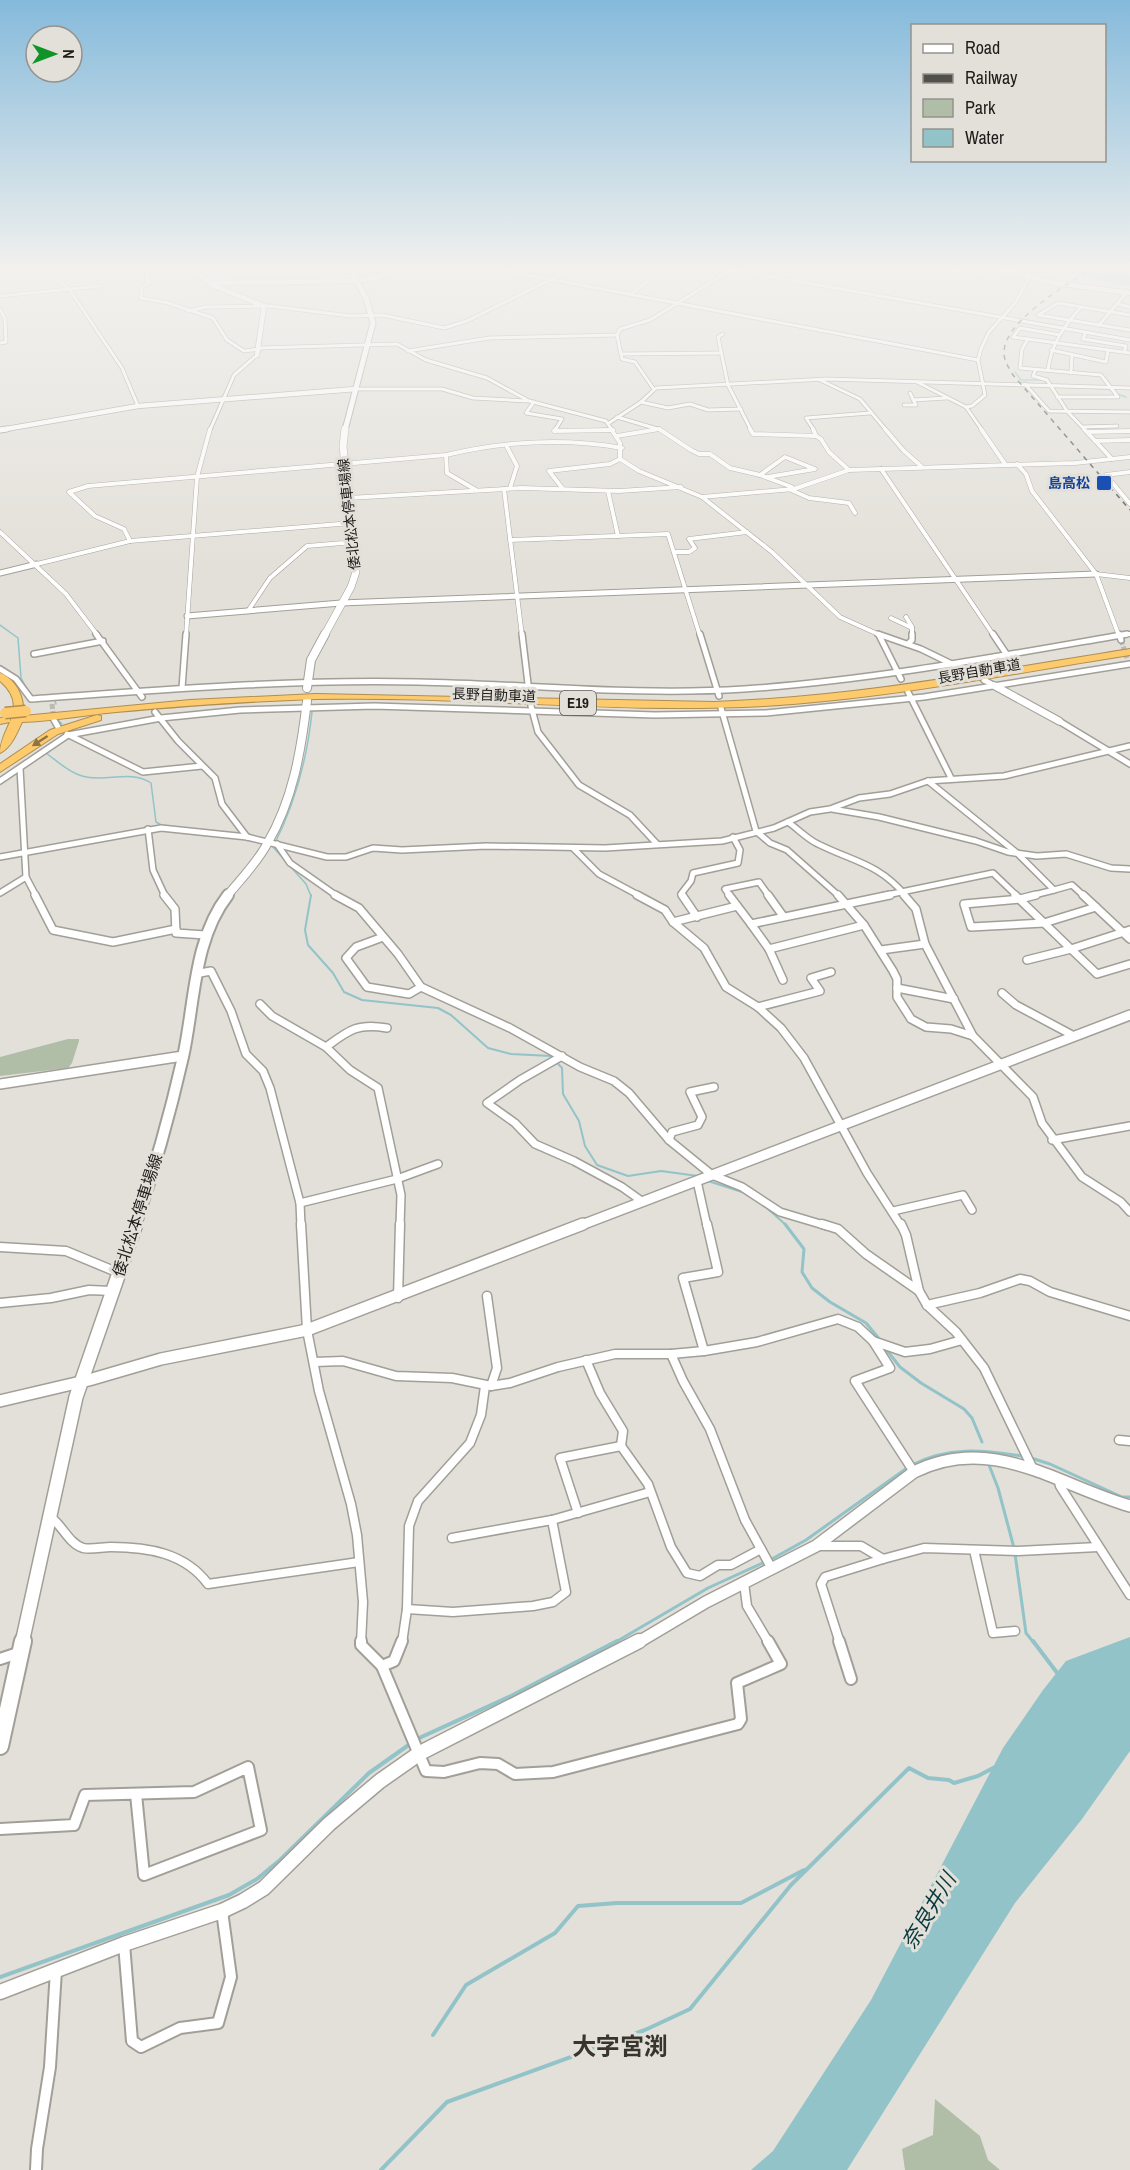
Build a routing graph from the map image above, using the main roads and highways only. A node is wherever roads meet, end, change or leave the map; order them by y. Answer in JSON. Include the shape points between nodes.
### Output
{"nodes":[{"id":1,"x":362,"y":368,"type":"edge"},
{"id":2,"x":1123,"y":640,"type":"edge"},
{"id":3,"x":1129,"y":659,"type":"edge"},
{"id":4,"x":0,"y":676,"type":"edge"},
{"id":5,"x":0,"y":683,"type":"edge"},
{"id":6,"x":308,"y":685,"type":"road end"},
{"id":7,"x":281,"y":698,"type":"junction"},
{"id":8,"x":306,"y":704,"type":"road end"},
{"id":9,"x":25,"y":714,"type":"junction"},
{"id":10,"x":3,"y":716,"type":"edge"},
{"id":11,"x":0,"y":742,"type":"edge"},
{"id":12,"x":0,"y":750,"type":"edge"},
{"id":13,"x":0,"y":769,"type":"edge"},
{"id":14,"x":0,"y":1746,"type":"edge"}],
"edges":[{"from":1,"to":6,"type":"main road","name":"倭北松本停車場線","via":[[344,435],[356,572],[311,660]]},
{"from":2,"to":9,"type":"highway","name":"長野自動車道","number":"E19","via":[[893,684],[763,697],[645,699],[337,691],[255,693]]},
{"from":3,"to":7,"type":"highway","name":"長野自動車道","number":"E19","via":[[765,703],[644,705],[404,697]]},
{"from":4,"to":12,"type":"highway","via":[[14,689],[19,708],[14,730]]},
{"from":5,"to":11,"type":"highway","via":[[13,709]]},
{"from":7,"to":9,"type":"highway","name":"長野自動車道","number":"E19"},
{"from":7,"to":13,"type":"highway","one_way":true,"via":[[159,709],[85,721],[44,738]]},
{"from":8,"to":14,"type":"main road","name":"倭北松本停車場線","via":[[296,775],[273,843],[224,899],[205,935],[183,1056],[149,1186],[80,1382]]},
{"from":9,"to":10,"type":"highway","name":"長野自動車道","number":"E19"}]}
